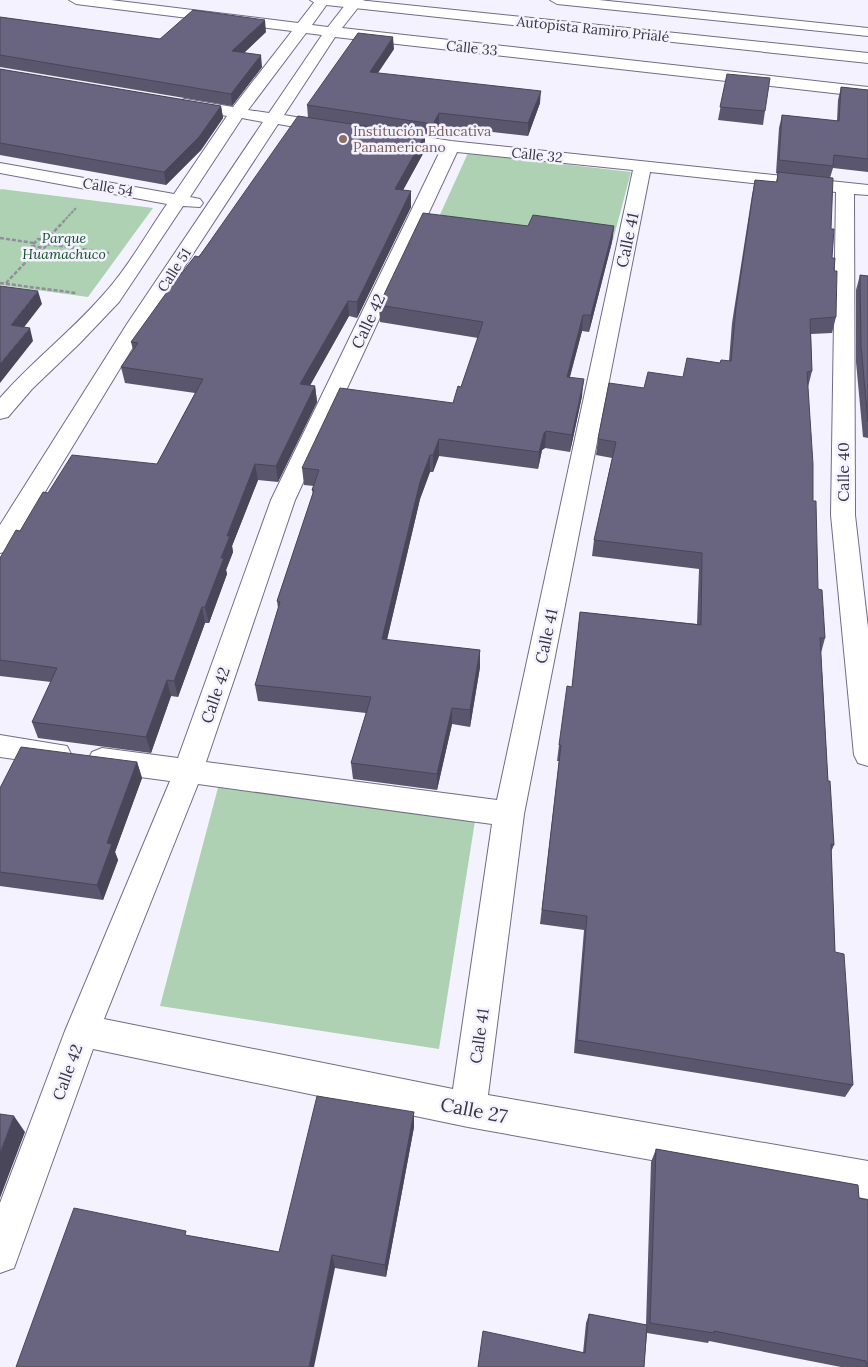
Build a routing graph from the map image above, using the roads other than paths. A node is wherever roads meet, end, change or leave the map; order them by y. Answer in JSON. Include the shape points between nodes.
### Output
{"nodes":[{"id":1,"x":76,"y":0,"type":"edge"},
{"id":2,"x":317,"y":0,"type":"edge"},
{"id":3,"x":323,"y":0,"type":"edge"},
{"id":4,"x":557,"y":0,"type":"edge"},
{"id":5,"x":355,"y":2,"type":"edge"},
{"id":6,"x":300,"y":28,"type":"junction"},
{"id":7,"x":331,"y":32,"type":"junction"},
{"id":8,"x":868,"y":32,"type":"edge"},
{"id":9,"x":868,"y":58,"type":"edge"},
{"id":10,"x":868,"y":92,"type":"edge"},
{"id":11,"x":170,"y":101,"type":"edge"},
{"id":12,"x":238,"y":112,"type":"junction"},
{"id":13,"x":273,"y":120,"type":"junction"},
{"id":14,"x":348,"y":130,"type":"edge"},
{"id":15,"x":367,"y":133,"type":"edge"},
{"id":16,"x":452,"y":146,"type":"junction"},
{"id":17,"x":642,"y":167,"type":"junction"},
{"id":18,"x":0,"y":168,"type":"edge"},
{"id":19,"x":845,"y":188,"type":"junction"},
{"id":20,"x":868,"y":190,"type":"edge"},
{"id":21,"x":177,"y":200,"type":"junction"},
{"id":22,"x":215,"y":206,"type":"junction"},
{"id":23,"x":0,"y":412,"type":"edge"},
{"id":24,"x":0,"y":545,"type":"edge"},
{"id":25,"x":0,"y":746,"type":"edge"},
{"id":26,"x":868,"y":755,"type":"edge"},
{"id":27,"x":188,"y":772,"type":"junction"},
{"id":28,"x":509,"y":814,"type":"junction"},
{"id":29,"x":82,"y":1031,"type":"junction"},
{"id":30,"x":468,"y":1109,"type":"junction"},
{"id":31,"x":868,"y":1180,"type":"edge"},
{"id":32,"x":0,"y":1254,"type":"edge"}],
"edges":[{"from":1,"to":6,"type":"main road","name":"Calle 33"},
{"from":2,"to":3,"type":"main road","name":"Autopista Ramiro Prialé"},
{"from":3,"to":5,"type":"main road","name":"Autopista Ramiro Prialé"},
{"from":3,"to":6,"type":"main road"},
{"from":4,"to":8,"type":"main road","name":"Autopista Ramiro Prialé"},
{"from":5,"to":7,"type":"main road","name":"Calle 51"},
{"from":5,"to":9,"type":"main road","name":"Autopista Ramiro Prialé"},
{"from":6,"to":7,"type":"main road","name":"Calle 33"},
{"from":6,"to":12,"type":"main road"},
{"from":7,"to":10,"type":"main road","name":"Calle 33"},
{"from":7,"to":13,"type":"main road","name":"Calle 51"},
{"from":11,"to":12,"type":"main road"},
{"from":12,"to":13,"type":"main road"},
{"from":12,"to":21,"type":"main road"},
{"from":13,"to":14,"type":"main road"},
{"from":13,"to":22,"type":"main road","name":"Calle 51"},
{"from":15,"to":16,"type":"main road","name":"Calle 32"},
{"from":16,"to":17,"type":"main road","name":"Calle 32"},
{"from":16,"to":27,"type":"main road","name":"Calle 42","via":[[283,500]]},
{"from":17,"to":19,"type":"main road","name":"Calle 32"},
{"from":17,"to":28,"type":"main road","name":"Calle 41"},
{"from":18,"to":21,"type":"main road","name":"Calle 54"},
{"from":19,"to":20,"type":"main road","name":"Calle 32"},
{"from":19,"to":26,"type":"main road","name":"Calle 40","via":[[843,515]]},
{"from":21,"to":22,"type":"main road","name":"Calle 54"},
{"from":21,"to":23,"type":"main road","via":[[112,298],[24,384]]},
{"from":22,"to":24,"type":"main road","name":"Calle 51"},
{"from":25,"to":27,"type":"main road"},
{"from":27,"to":28,"type":"main road"},
{"from":27,"to":29,"type":"main road","name":"Calle 42"},
{"from":28,"to":30,"type":"main road","name":"Calle 41"},
{"from":29,"to":30,"type":"main road","name":"Calle 27"},
{"from":29,"to":32,"type":"main road","name":"Calle 42"},
{"from":30,"to":31,"type":"main road","name":"Calle 27"}]}
